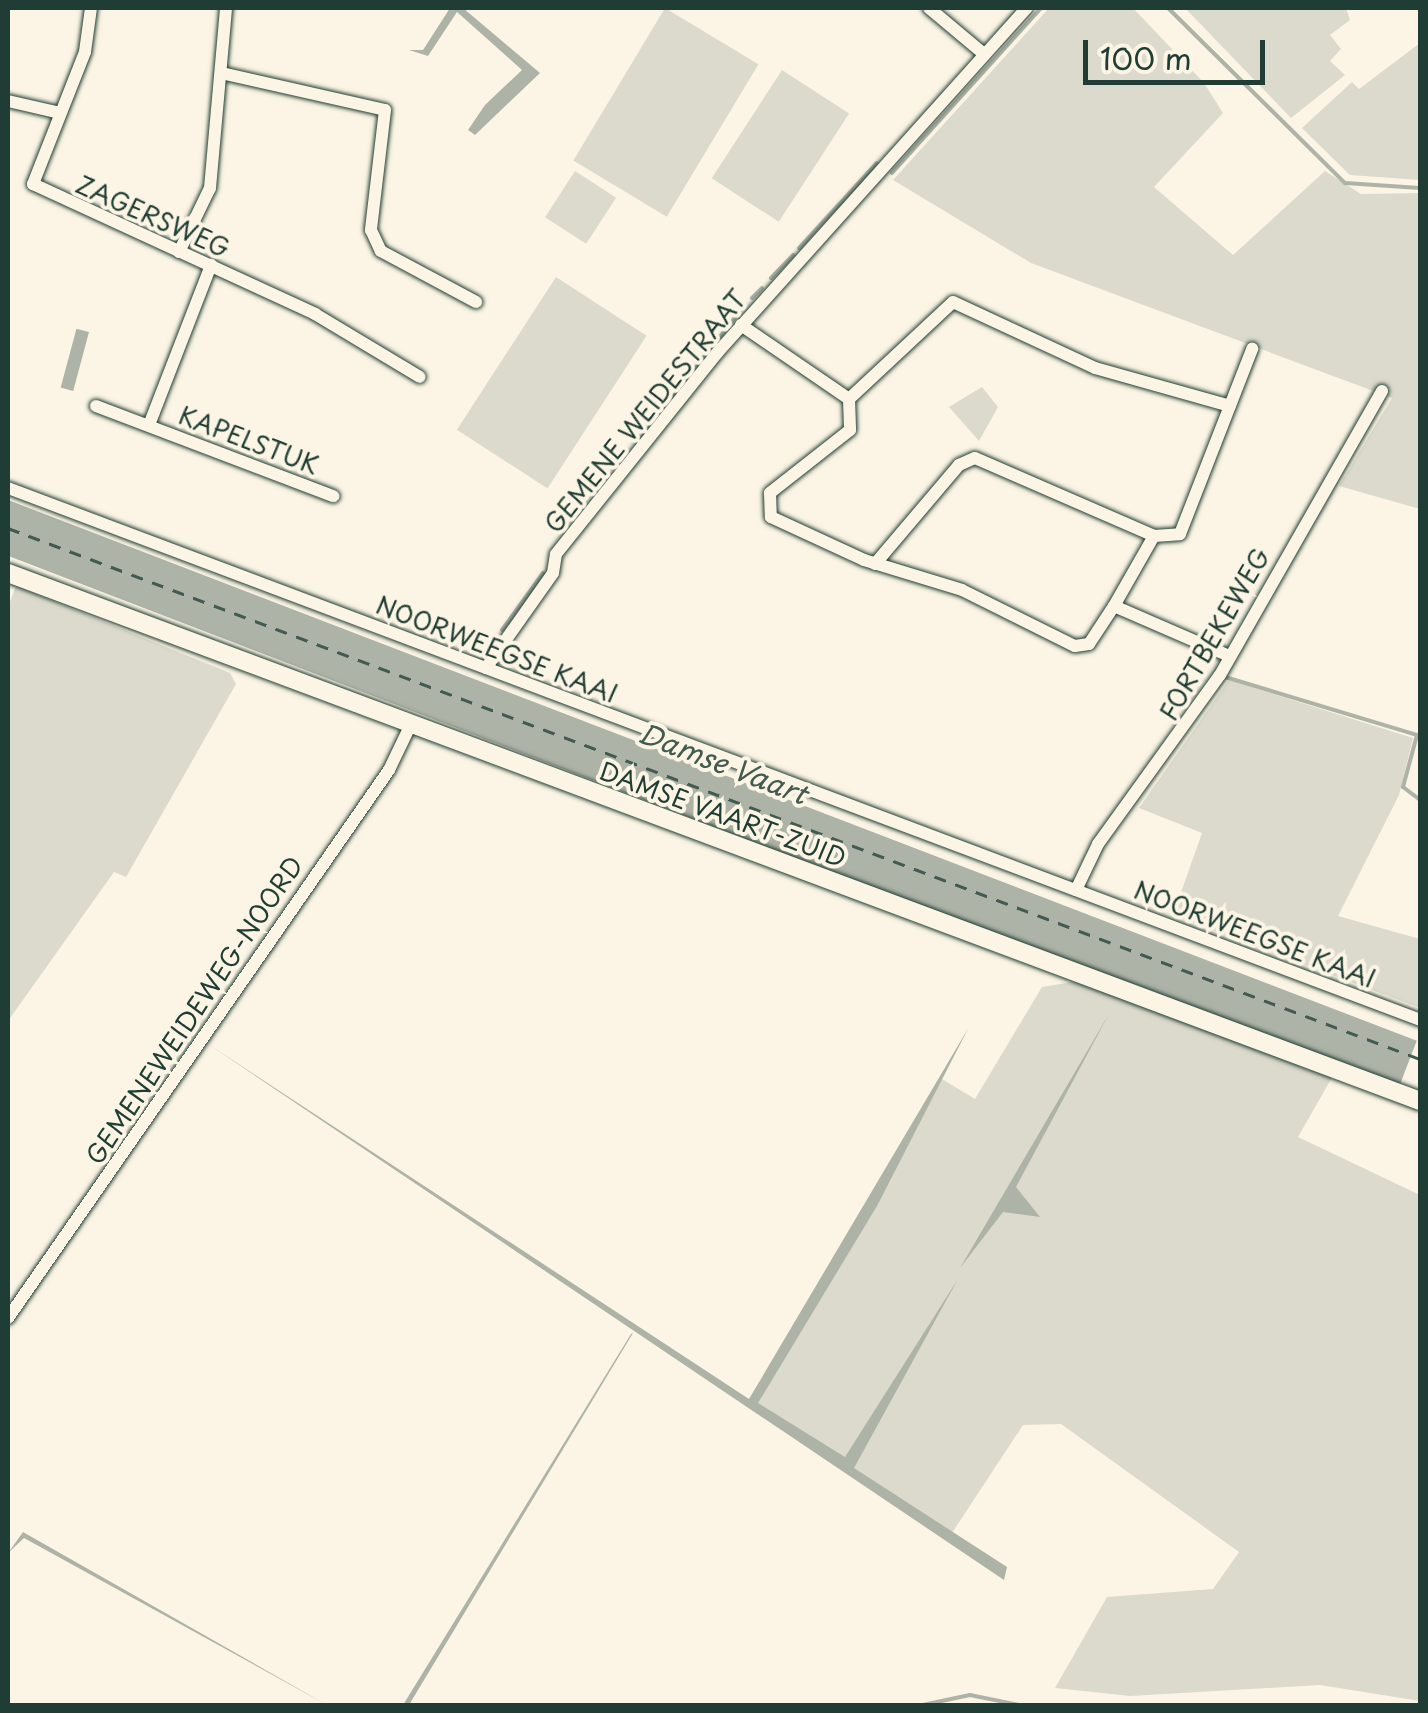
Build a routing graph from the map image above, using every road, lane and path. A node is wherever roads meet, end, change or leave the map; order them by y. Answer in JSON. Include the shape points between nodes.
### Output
{"nodes":[{"id":1,"x":91,"y":8,"type":"edge"},
{"id":2,"x":226,"y":8,"type":"edge"},
{"id":3,"x":928,"y":8,"type":"edge"},
{"id":4,"x":1027,"y":8,"type":"edge"},
{"id":5,"x":984,"y":54,"type":"junction"},
{"id":6,"x":221,"y":72,"type":"junction"},
{"id":7,"x":8,"y":101,"type":"edge"},
{"id":8,"x":60,"y":112,"type":"junction"},
{"id":9,"x":179,"y":252,"type":"junction"},
{"id":10,"x":210,"y":266,"type":"junction"},
{"id":11,"x":476,"y":302,"type":"dead end"},
{"id":12,"x":741,"y":325,"type":"junction"},
{"id":13,"x":1252,"y":348,"type":"dead end"},
{"id":14,"x":420,"y":377,"type":"dead end"},
{"id":15,"x":1382,"y":391,"type":"dead end"},
{"id":16,"x":849,"y":399,"type":"junction"},
{"id":17,"x":96,"y":406,"type":"dead end"},
{"id":18,"x":1230,"y":406,"type":"junction"},
{"id":19,"x":149,"y":425,"type":"junction"},
{"id":20,"x":8,"y":488,"type":"edge"},
{"id":21,"x":333,"y":496,"type":"dead end"},
{"id":22,"x":1154,"y":536,"type":"junction"},
{"id":23,"x":875,"y":564,"type":"junction"},
{"id":24,"x":8,"y":573,"type":"edge"},
{"id":25,"x":1114,"y":606,"type":"junction"},
{"id":26,"x":1230,"y":656,"type":"junction"},
{"id":27,"x":486,"y":668,"type":"junction"},
{"id":28,"x":411,"y":724,"type":"junction"},
{"id":29,"x":1076,"y":890,"type":"junction"},
{"id":30,"x":1420,"y":1020,"type":"edge"},
{"id":31,"x":1420,"y":1102,"type":"edge"},
{"id":32,"x":8,"y":1318,"type":"edge"}],
"edges":[{"from":1,"to":8,"type":"street","name":"ZAGERSWEG"},
{"from":2,"to":6,"type":"street"},
{"from":3,"to":5,"type":"street"},
{"from":4,"to":5,"type":"street","name":"GEMENE WEIDESTRAAT"},
{"from":5,"to":12,"type":"street","name":"GEMENE WEIDESTRAAT"},
{"from":6,"to":9,"type":"street","via":[[210,188]]},
{"from":6,"to":11,"type":"street","via":[[385,110],[371,230],[381,251]]},
{"from":7,"to":8,"type":"street"},
{"from":8,"to":9,"type":"street","name":"ZAGERSWEG","via":[[33,184]]},
{"from":9,"to":10,"type":"street","name":"ZAGERSWEG"},
{"from":10,"to":14,"type":"street","name":"ZAGERSWEG"},
{"from":10,"to":19,"type":"street","name":"KAPELSTUK"},
{"from":12,"to":16,"type":"street"},
{"from":12,"to":27,"type":"street","name":"GEMENE WEIDESTRAAT","via":[[556,554],[553,572]]},
{"from":13,"to":18,"type":"street"},
{"from":15,"to":26,"type":"street","name":"FORTBEKEWEG"},
{"from":16,"to":18,"type":"street","via":[[953,302],[1094,368]]},
{"from":16,"to":23,"type":"street","via":[[850,430],[770,492],[766,508]]},
{"from":17,"to":19,"type":"street","name":"KAPELSTUK"},
{"from":18,"to":22,"type":"street","via":[[1180,534]]},
{"from":19,"to":21,"type":"street","name":"KAPELSTUK"},
{"from":20,"to":27,"type":"street","name":"NOORWEEGSE KAAI"},
{"from":22,"to":23,"type":"street","via":[[975,458],[959,465]]},
{"from":22,"to":25,"type":"street"},
{"from":23,"to":25,"type":"street","via":[[962,590],[1075,646],[1089,644]]},
{"from":24,"to":28,"type":"street","name":"DAMSE VAART-ZUID"},
{"from":25,"to":26,"type":"street"},
{"from":26,"to":29,"type":"street","name":"FORTBEKEWEG"},
{"from":27,"to":29,"type":"street","name":"NOORWEEGSE KAAI"},
{"from":28,"to":31,"type":"street","name":"DAMSE VAART-ZUID"},
{"from":28,"to":32,"type":"street","name":"GEMENEWEIDEWEG-NOORD","via":[[389,770]]},
{"from":29,"to":30,"type":"street","name":"NOORWEEGSE KAAI"}]}
